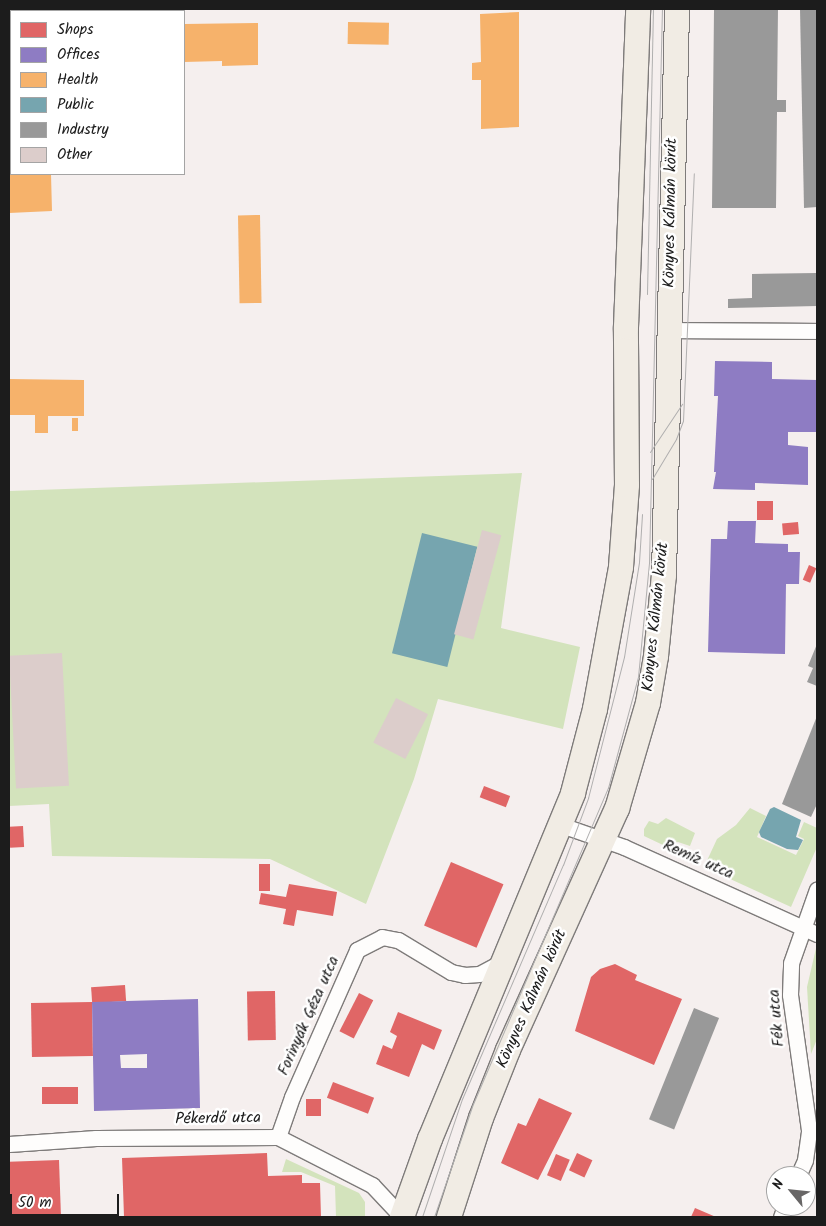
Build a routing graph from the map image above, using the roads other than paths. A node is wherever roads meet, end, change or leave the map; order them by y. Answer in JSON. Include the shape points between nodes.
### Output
{"nodes":[{"id":1,"x":638,"y":9,"type":"edge"},
{"id":2,"x":676,"y":9,"type":"edge"},
{"id":3,"x":668,"y":330,"type":"junction"},
{"id":4,"x":817,"y":331,"type":"edge"},
{"id":5,"x":561,"y":825,"type":"junction"},
{"id":6,"x":604,"y":838,"type":"junction"},
{"id":7,"x":817,"y":888,"type":"edge"},
{"id":8,"x":802,"y":927,"type":"junction"},
{"id":9,"x":817,"y":934,"type":"edge"},
{"id":10,"x":504,"y":960,"type":"junction"},
{"id":11,"x":278,"y":1136,"type":"junction"},
{"id":12,"x":9,"y":1144,"type":"edge"},
{"id":13,"x":802,"y":1166,"type":"edge"},
{"id":14,"x":402,"y":1217,"type":"edge"},
{"id":15,"x":449,"y":1217,"type":"edge"}],
"edges":[{"from":1,"to":5,"type":"main road","via":[[626,327],[627,485],[621,567],[588,738]]},
{"from":2,"to":3,"type":"main road","name":"Könyves Kálmán körút"},
{"from":3,"to":4,"type":"street"},
{"from":3,"to":6,"type":"main road","name":"Könyves Kálmán körút","via":[[664,575],[656,656],[633,762]]},
{"from":5,"to":6,"type":"street","name":"Remíz utca"},
{"from":5,"to":10,"type":"main road"},
{"from":6,"to":8,"type":"street","name":"Remíz utca"},
{"from":6,"to":15,"type":"main road","name":"Könyves Kálmán körút","via":[[508,1050],[481,1118]]},
{"from":7,"to":8,"type":"street","name":"Fék utca"},
{"from":8,"to":9,"type":"street","name":"Remíz utca"},
{"from":8,"to":13,"type":"street","name":"Fék utca","via":[[791,963],[790,995],[809,1130]]},
{"from":10,"to":11,"type":"street","name":"Forinyák Géza utca","via":[[479,974],[465,975],[451,972],[398,940],[382,937],[357,950]]},
{"from":10,"to":14,"type":"main road","via":[[430,1138]]},
{"from":11,"to":12,"type":"street","name":"Pékerdő utca","via":[[96,1138]]},
{"from":11,"to":14,"type":"street","name":"Pékerdő utca","via":[[372,1185]]}]}
